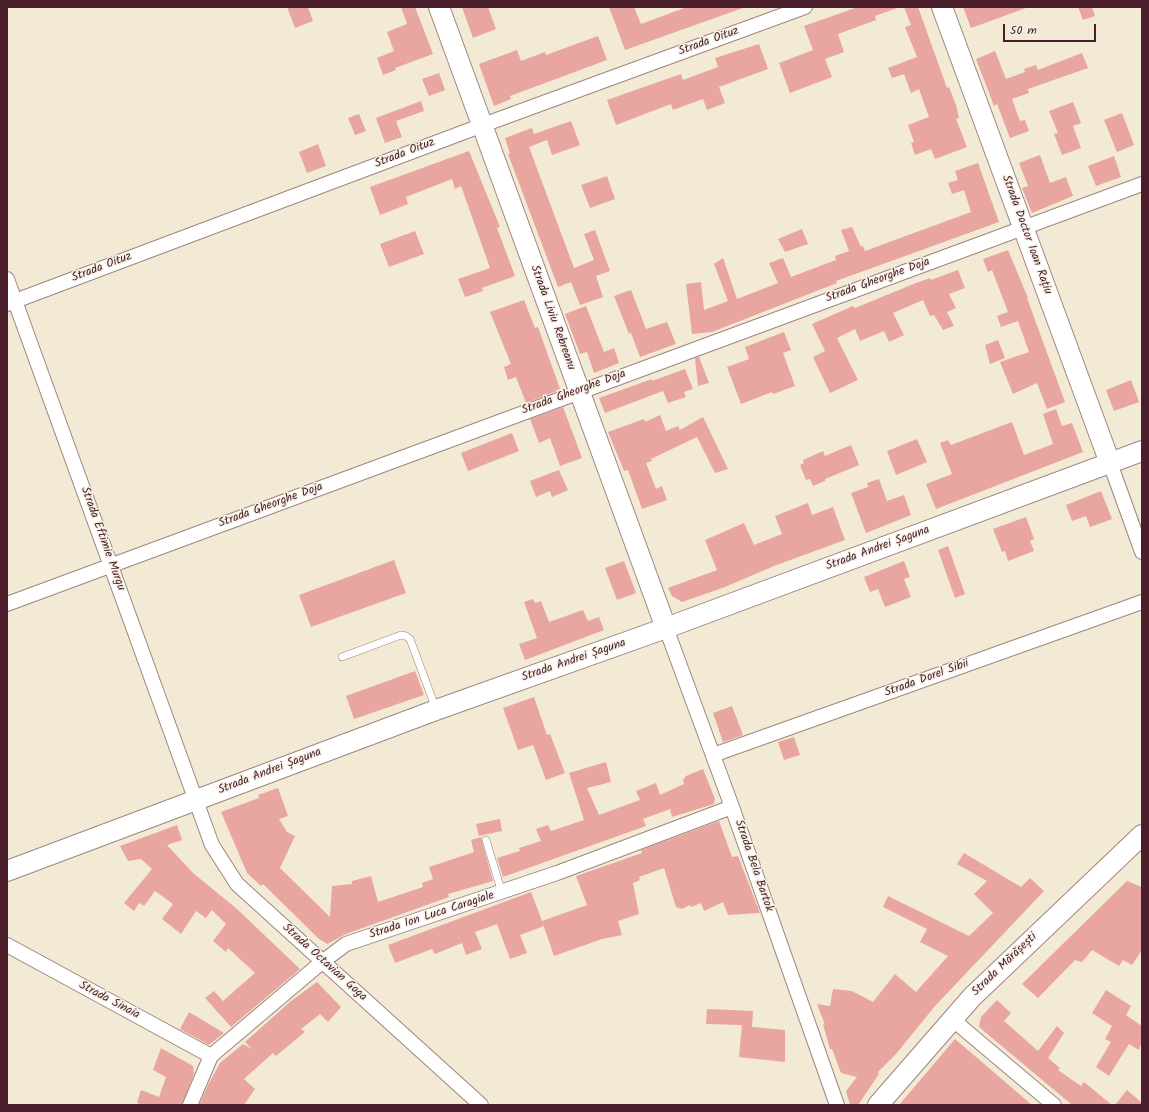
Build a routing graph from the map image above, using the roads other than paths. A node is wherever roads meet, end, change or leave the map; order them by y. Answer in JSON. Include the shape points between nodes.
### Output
{"nodes":[{"id":1,"x":439,"y":7,"type":"edge"},
{"id":2,"x":805,"y":7,"type":"edge"},
{"id":3,"x":942,"y":7,"type":"edge"},
{"id":4,"x":483,"y":125,"type":"junction"},
{"id":5,"x":1142,"y":184,"type":"edge"},
{"id":6,"x":1023,"y":228,"type":"junction"},
{"id":7,"x":7,"y":279,"type":"edge"},
{"id":8,"x":11,"y":303,"type":"edge"},
{"id":9,"x":578,"y":392,"type":"junction"},
{"id":10,"x":1142,"y":451,"type":"edge"},
{"id":11,"x":1110,"y":463,"type":"junction"},
{"id":12,"x":1142,"y":552,"type":"edge"},
{"id":13,"x":112,"y":566,"type":"junction"},
{"id":14,"x":1142,"y":602,"type":"edge"},
{"id":15,"x":7,"y":604,"type":"edge"},
{"id":16,"x":666,"y":628,"type":"junction"},
{"id":17,"x":342,"y":657,"type":"dead end"},
{"id":18,"x":436,"y":710,"type":"junction"},
{"id":19,"x":713,"y":755,"type":"junction"},
{"id":20,"x":197,"y":800,"type":"junction"},
{"id":21,"x":732,"y":806,"type":"junction"},
{"id":22,"x":1142,"y":835,"type":"edge"},
{"id":23,"x":486,"y":840,"type":"dead end"},
{"id":24,"x":7,"y":871,"type":"edge"},
{"id":25,"x":502,"y":893,"type":"junction"},
{"id":26,"x":7,"y":945,"type":"edge"},
{"id":27,"x":322,"y":962,"type":"junction"},
{"id":28,"x":952,"y":1019,"type":"junction"},
{"id":29,"x":211,"y":1056,"type":"junction"},
{"id":30,"x":190,"y":1105,"type":"edge"},
{"id":31,"x":481,"y":1105,"type":"edge"},
{"id":32,"x":837,"y":1105,"type":"edge"},
{"id":33,"x":878,"y":1105,"type":"edge"},
{"id":34,"x":1054,"y":1105,"type":"edge"}],
"edges":[{"from":1,"to":4,"type":"street","name":"Strada Liviu Rebreanu"},
{"from":2,"to":4,"type":"street","name":"Strada Oituz"},
{"from":3,"to":6,"type":"street","name":"Strada Doctor Ioan Rațiu"},
{"from":4,"to":8,"type":"street","name":"Strada Oituz"},
{"from":4,"to":9,"type":"street","name":"Strada Liviu Rebreanu"},
{"from":5,"to":6,"type":"street","name":"Strada Gheorghe Doja"},
{"from":6,"to":9,"type":"street","name":"Strada Gheorghe Doja"},
{"from":6,"to":11,"type":"street","name":"Strada Doctor Ioan Rațiu"},
{"from":7,"to":8,"type":"street","name":"Strada Eftimie Murgu"},
{"from":8,"to":13,"type":"street","name":"Strada Eftimie Murgu"},
{"from":9,"to":13,"type":"street","name":"Strada Gheorghe Doja"},
{"from":9,"to":16,"type":"street","name":"Strada Liviu Rebreanu"},
{"from":10,"to":11,"type":"street","name":"Strada Andrei Șaguna"},
{"from":11,"to":12,"type":"street"},
{"from":11,"to":16,"type":"street","name":"Strada Andrei Șaguna"},
{"from":13,"to":15,"type":"street","name":"Strada Gheorghe Doja"},
{"from":13,"to":20,"type":"street","name":"Strada Eftimie Murgu"},
{"from":14,"to":19,"type":"street","name":"Strada Dorel Sibii"},
{"from":16,"to":18,"type":"street","name":"Strada Andrei Șaguna"},
{"from":16,"to":19,"type":"street","name":"Strada Bela Bartok"},
{"from":17,"to":18,"type":"lane","via":[[401,635],[406,636],[410,639]]},
{"from":18,"to":20,"type":"street","name":"Strada Andrei Șaguna"},
{"from":19,"to":21,"type":"street","name":"Strada Bela Bartok"},
{"from":20,"to":24,"type":"street","name":"Strada Andrei Șaguna"},
{"from":20,"to":27,"type":"street","name":"Strada Octavian Goga","via":[[212,845],[237,884]]},
{"from":21,"to":25,"type":"street","name":"Strada Ion Luca Caragiale"},
{"from":21,"to":32,"type":"street","name":"Strada Bela Bartok"},
{"from":22,"to":28,"type":"street","name":"Strada Mărășești","via":[[999,969]]},
{"from":23,"to":25,"type":"lane"},
{"from":25,"to":27,"type":"street","name":"Strada Ion Luca Caragiale","via":[[346,944]]},
{"from":26,"to":29,"type":"street","name":"Strada Sinaia"},
{"from":27,"to":29,"type":"street","name":"Strada Ion Luca Caragiale"},
{"from":27,"to":31,"type":"street","name":"Strada Octavian Goga"},
{"from":28,"to":33,"type":"street","name":"Strada Mărășești"},
{"from":28,"to":34,"type":"street"},
{"from":29,"to":30,"type":"street","name":"Strada Ion Luca Caragiale"}]}
